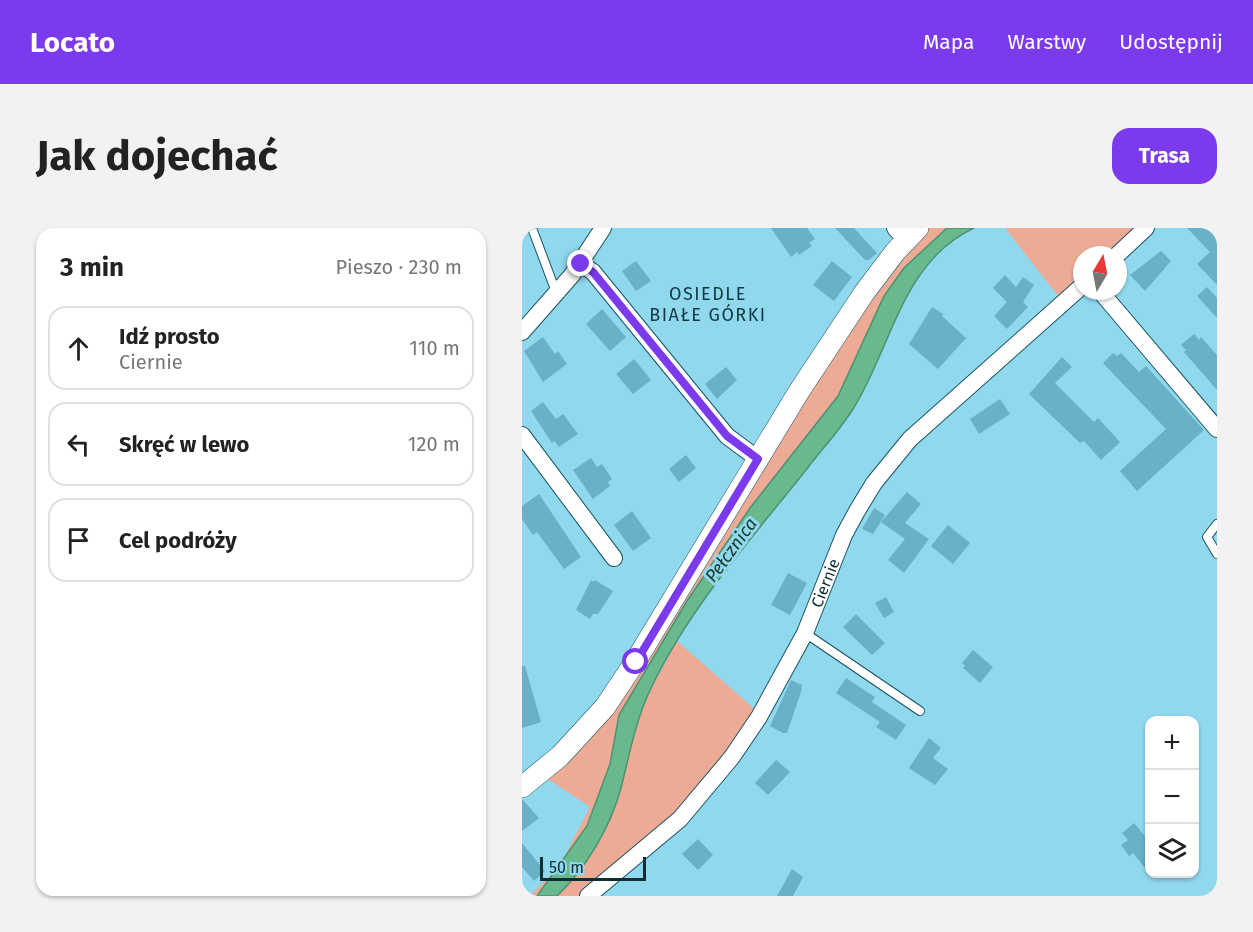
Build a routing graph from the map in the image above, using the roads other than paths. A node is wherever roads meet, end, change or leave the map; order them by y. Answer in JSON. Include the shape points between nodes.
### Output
{"nodes":[{"id":1,"x":532,"y":228,"type":"edge"},
{"id":2,"x":603,"y":228,"type":"edge"},
{"id":3,"x":1146,"y":228,"type":"edge"},
{"id":4,"x":906,"y":232,"type":"edge"},
{"id":5,"x":1126,"y":246,"type":"edge"},
{"id":6,"x":581,"y":264,"type":"junction"},
{"id":7,"x":556,"y":294,"type":"junction"},
{"id":8,"x":1073,"y":294,"type":"edge"},
{"id":9,"x":1108,"y":300,"type":"edge"},
{"id":10,"x":522,"y":332,"type":"edge"},
{"id":11,"x":1217,"y":429,"type":"edge"},
{"id":12,"x":522,"y":435,"type":"edge"},
{"id":13,"x":758,"y":459,"type":"junction"},
{"id":14,"x":1217,"y":524,"type":"edge"},
{"id":15,"x":1217,"y":554,"type":"edge"},
{"id":16,"x":614,"y":558,"type":"dead end"},
{"id":17,"x":805,"y":633,"type":"junction"},
{"id":18,"x":920,"y":711,"type":"dead end"},
{"id":19,"x":522,"y":786,"type":"edge"},
{"id":20,"x":588,"y":896,"type":"edge"}],
"edges":[{"from":1,"to":7,"type":"lane"},
{"from":2,"to":6,"type":"street"},
{"from":3,"to":5,"type":"street"},
{"from":4,"to":13,"type":"street"},
{"from":6,"to":7,"type":"street"},
{"from":6,"to":13,"type":"street","via":[[593,272],[727,436]]},
{"from":7,"to":10,"type":"street"},
{"from":8,"to":17,"type":"street","name":"Ciernie","via":[[944,408],[874,483],[844,535]]},
{"from":9,"to":11,"type":"street"},
{"from":12,"to":16,"type":"street"},
{"from":13,"to":19,"type":"street","via":[[605,707],[560,756]]},
{"from":14,"to":15,"type":"lane","via":[[1207,537]]},
{"from":17,"to":18,"type":"lane"},
{"from":17,"to":20,"type":"street","name":"Ciernie","via":[[759,717],[696,802],[655,842]]}]}
